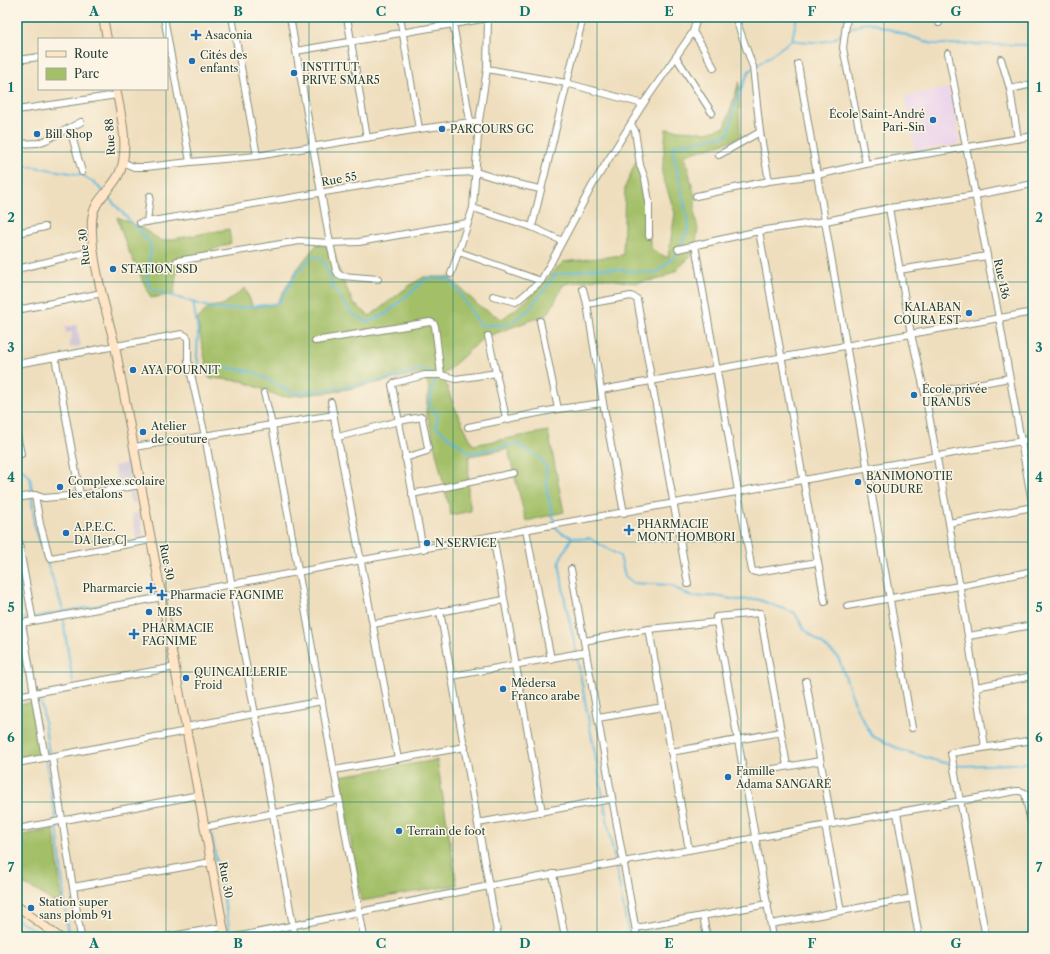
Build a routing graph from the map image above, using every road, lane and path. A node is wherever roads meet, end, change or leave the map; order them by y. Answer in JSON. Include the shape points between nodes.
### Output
{"nodes":[{"id":1,"x":103,"y":17,"type":"edge"},
{"id":2,"x":164,"y":17,"type":"edge"},
{"id":3,"x":232,"y":17,"type":"edge"},
{"id":4,"x":290,"y":17,"type":"edge"},
{"id":5,"x":347,"y":17,"type":"edge"},
{"id":6,"x":400,"y":17,"type":"edge"},
{"id":7,"x":583,"y":17,"type":"edge"},
{"id":8,"x":697,"y":17,"type":"edge"},
{"id":9,"x":735,"y":17,"type":"edge"},
{"id":10,"x":847,"y":17,"type":"edge"},
{"id":11,"x":488,"y":18,"type":"edge"},
{"id":12,"x":453,"y":20,"type":"edge"},
{"id":13,"x":403,"y":32,"type":"junction"},
{"id":14,"x":693,"y":32,"type":"junction"},
{"id":15,"x":107,"y":38,"type":"edge"},
{"id":16,"x":168,"y":38,"type":"edge"},
{"id":17,"x":168,"y":39,"type":"edge"},
{"id":18,"x":351,"y":41,"type":"junction"},
{"id":19,"x":296,"y":51,"type":"junction"},
{"id":20,"x":948,"y":53,"type":"dead end"},
{"id":21,"x":38,"y":57,"type":"edge"},
{"id":22,"x":676,"y":57,"type":"junction"},
{"id":23,"x":1001,"y":59,"type":"dead end"},
{"id":24,"x":17,"y":60,"type":"edge"},
{"id":25,"x":798,"y":64,"type":"dead end"},
{"id":26,"x":714,"y":68,"type":"dead end"},
{"id":27,"x":487,"y":69,"type":"junction"},
{"id":28,"x":566,"y":83,"type":"junction"},
{"id":29,"x":1033,"y":84,"type":"edge"},
{"id":30,"x":1010,"y":89,"type":"junction"},
{"id":31,"x":117,"y":92,"type":"edge"},
{"id":32,"x":643,"y":104,"type":"junction"},
{"id":33,"x":17,"y":110,"type":"edge"},
{"id":34,"x":712,"y":112,"type":"dead end"},
{"id":35,"x":479,"y":121,"type":"junction"},
{"id":36,"x":81,"y":122,"type":"dead end"},
{"id":37,"x":470,"y":122,"type":"junction"},
{"id":38,"x":631,"y":124,"type":"junction"},
{"id":39,"x":70,"y":128,"type":"junction"},
{"id":40,"x":419,"y":129,"type":"junction"},
{"id":41,"x":760,"y":132,"type":"junction"},
{"id":42,"x":1033,"y":136,"type":"edge"},
{"id":43,"x":367,"y":138,"type":"junction"},
{"id":44,"x":1018,"y":139,"type":"junction"},
{"id":45,"x":17,"y":144,"type":"edge"},
{"id":46,"x":313,"y":147,"type":"junction"},
{"id":47,"x":967,"y":147,"type":"junction"},
{"id":48,"x":719,"y":155,"type":"dead end"},
{"id":49,"x":257,"y":156,"type":"junction"},
{"id":50,"x":122,"y":162,"type":"junction"},
{"id":51,"x":190,"y":162,"type":"junction"},
{"id":52,"x":866,"y":164,"type":"junction"},
{"id":53,"x":82,"y":172,"type":"dead end"},
{"id":54,"x":476,"y":172,"type":"junction"},
{"id":55,"x":817,"y":175,"type":"junction"},
{"id":56,"x":769,"y":182,"type":"junction"},
{"id":57,"x":1033,"y":184,"type":"edge"},
{"id":58,"x":540,"y":189,"type":"junction"},
{"id":59,"x":321,"y":192,"type":"junction"},
{"id":60,"x":976,"y":194,"type":"junction"},
{"id":61,"x":150,"y":196,"type":"dead end"},
{"id":62,"x":696,"y":196,"type":"dead end"},
{"id":63,"x":97,"y":202,"type":"joint"},
{"id":64,"x":473,"y":208,"type":"junction"},
{"id":65,"x":889,"y":208,"type":"junction"},
{"id":66,"x":826,"y":221,"type":"junction"},
{"id":67,"x":147,"y":222,"type":"junction"},
{"id":68,"x":140,"y":223,"type":"dead end"},
{"id":69,"x":468,"y":223,"type":"junction"},
{"id":70,"x":45,"y":227,"type":"dead end"},
{"id":71,"x":532,"y":228,"type":"junction"},
{"id":72,"x":759,"y":231,"type":"junction"},
{"id":73,"x":17,"y":234,"type":"edge"},
{"id":74,"x":649,"y":236,"type":"dead end"},
{"id":75,"x":562,"y":241,"type":"junction"},
{"id":76,"x":330,"y":243,"type":"junction"},
{"id":77,"x":695,"y":245,"type":"junction"},
{"id":78,"x":678,"y":249,"type":"dead end"},
{"id":79,"x":93,"y":251,"type":"junction"},
{"id":80,"x":459,"y":252,"type":"junction"},
{"id":81,"x":987,"y":256,"type":"junction"},
{"id":82,"x":177,"y":261,"type":"dead end"},
{"id":83,"x":17,"y":269,"type":"edge"},
{"id":84,"x":900,"y":270,"type":"junction"},
{"id":85,"x":451,"y":274,"type":"dead end"},
{"id":86,"x":378,"y":279,"type":"dead end"},
{"id":87,"x":541,"y":281,"type":"junction"},
{"id":88,"x":583,"y":290,"type":"dead end"},
{"id":89,"x":102,"y":293,"type":"junction"},
{"id":90,"x":493,"y":296,"type":"dead end"},
{"id":91,"x":587,"y":304,"type":"junction"},
{"id":92,"x":17,"y":310,"type":"edge"},
{"id":93,"x":1033,"y":312,"type":"edge"},
{"id":94,"x":999,"y":318,"type":"junction"},
{"id":95,"x":540,"y":321,"type":"dead end"},
{"id":96,"x":912,"y":334,"type":"junction"},
{"id":97,"x":488,"y":336,"type":"dead end"},
{"id":98,"x":315,"y":341,"type":"dead end"},
{"id":99,"x":115,"y":346,"type":"junction"},
{"id":100,"x":846,"y":346,"type":"junction"},
{"id":101,"x":55,"y":357,"type":"junction"},
{"id":102,"x":782,"y":357,"type":"junction"},
{"id":103,"x":17,"y":364,"type":"edge"},
{"id":104,"x":716,"y":369,"type":"junction"},
{"id":105,"x":497,"y":373,"type":"junction"},
{"id":106,"x":441,"y":375,"type":"junction"},
{"id":107,"x":1009,"y":378,"type":"junction"},
{"id":108,"x":652,"y":380,"type":"junction"},
{"id":109,"x":601,"y":390,"type":"junction"},
{"id":110,"x":264,"y":394,"type":"dead end"},
{"id":111,"x":925,"y":394,"type":"junction"},
{"id":112,"x":331,"y":402,"type":"dead end"},
{"id":113,"x":603,"y":403,"type":"junction"},
{"id":114,"x":558,"y":409,"type":"junction"},
{"id":115,"x":334,"y":415,"type":"junction"},
{"id":116,"x":506,"y":418,"type":"junction"},
{"id":117,"x":399,"y":421,"type":"junction"},
{"id":118,"x":272,"y":425,"type":"junction"},
{"id":119,"x":468,"y":427,"type":"dead end"},
{"id":120,"x":17,"y":435,"type":"edge"},
{"id":121,"x":205,"y":436,"type":"junction"},
{"id":122,"x":338,"y":437,"type":"junction"},
{"id":123,"x":1033,"y":440,"type":"edge"},
{"id":124,"x":1021,"y":442,"type":"junction"},
{"id":125,"x":134,"y":447,"type":"junction"},
{"id":126,"x":17,"y":451,"type":"edge"},
{"id":127,"x":936,"y":457,"type":"junction"},
{"id":128,"x":405,"y":458,"type":"junction"},
{"id":129,"x":868,"y":469,"type":"junction"},
{"id":130,"x":514,"y":473,"type":"dead end"},
{"id":131,"x":804,"y":480,"type":"junction"},
{"id":132,"x":141,"y":485,"type":"junction"},
{"id":133,"x":738,"y":492,"type":"junction"},
{"id":134,"x":412,"y":494,"type":"junction"},
{"id":135,"x":35,"y":495,"type":"junction"},
{"id":136,"x":80,"y":495,"type":"junction"},
{"id":137,"x":17,"y":498,"type":"edge"},
{"id":138,"x":674,"y":503,"type":"junction"},
{"id":139,"x":1033,"y":508,"type":"edge"},
{"id":140,"x":624,"y":512,"type":"junction"},
{"id":141,"x":949,"y":523,"type":"junction"},
{"id":142,"x":526,"y":530,"type":"junction"},
{"id":143,"x":17,"y":533,"type":"edge"},
{"id":144,"x":493,"y":536,"type":"junction"},
{"id":145,"x":151,"y":540,"type":"junction"},
{"id":146,"x":422,"y":549,"type":"junction"},
{"id":147,"x":361,"y":560,"type":"junction"},
{"id":148,"x":818,"y":562,"type":"junction"},
{"id":149,"x":571,"y":569,"type":"dead end"},
{"id":150,"x":1033,"y":571,"type":"edge"},
{"id":151,"x":298,"y":572,"type":"junction"},
{"id":152,"x":232,"y":584,"type":"junction"},
{"id":153,"x":688,"y":584,"type":"dead end"},
{"id":154,"x":960,"y":586,"type":"junction"},
{"id":155,"x":162,"y":597,"type":"junction"},
{"id":156,"x":890,"y":598,"type":"junction"},
{"id":157,"x":504,"y":600,"type":"junction"},
{"id":158,"x":825,"y":602,"type":"dead end"},
{"id":159,"x":847,"y":606,"type":"dead end"},
{"id":160,"x":440,"y":612,"type":"junction"},
{"id":161,"x":33,"y":621,"type":"junction"},
{"id":162,"x":717,"y":622,"type":"junction"},
{"id":163,"x":20,"y":624,"type":"edge"},
{"id":164,"x":373,"y":624,"type":"junction"},
{"id":165,"x":1033,"y":625,"type":"edge"},
{"id":166,"x":649,"y":629,"type":"junction"},
{"id":167,"x":968,"y":636,"type":"junction"},
{"id":168,"x":584,"y":641,"type":"junction"},
{"id":169,"x":586,"y":652,"type":"junction"},
{"id":170,"x":551,"y":659,"type":"junction"},
{"id":171,"x":516,"y":666,"type":"junction"},
{"id":172,"x":175,"y":667,"type":"junction"},
{"id":173,"x":452,"y":676,"type":"junction"},
{"id":174,"x":1033,"y":676,"type":"edge"},
{"id":175,"x":806,"y":681,"type":"dead end"},
{"id":176,"x":976,"y":687,"type":"junction"},
{"id":177,"x":38,"y":692,"type":"junction"},
{"id":178,"x":17,"y":696,"type":"edge"},
{"id":179,"x":322,"y":701,"type":"junction"},
{"id":180,"x":663,"y":707,"type":"junction"},
{"id":181,"x":255,"y":714,"type":"junction"},
{"id":182,"x":598,"y":718,"type":"junction"},
{"id":183,"x":912,"y":728,"type":"dead end"},
{"id":184,"x":187,"y":729,"type":"junction"},
{"id":185,"x":781,"y":732,"type":"junction"},
{"id":186,"x":738,"y":740,"type":"junction"},
{"id":187,"x":1033,"y":740,"type":"edge"},
{"id":188,"x":464,"y":747,"type":"junction"},
{"id":189,"x":985,"y":747,"type":"junction"},
{"id":190,"x":671,"y":752,"type":"junction"},
{"id":191,"x":48,"y":757,"type":"junction"},
{"id":192,"x":398,"y":759,"type":"junction"},
{"id":193,"x":820,"y":760,"type":"junction"},
{"id":194,"x":17,"y":763,"type":"edge"},
{"id":195,"x":787,"y":766,"type":"junction"},
{"id":196,"x":334,"y":770,"type":"junction"},
{"id":197,"x":744,"y":774,"type":"junction"},
{"id":198,"x":199,"y":795,"type":"junction"},
{"id":199,"x":612,"y":798,"type":"junction"},
{"id":200,"x":339,"y":800,"type":"junction"},
{"id":201,"x":961,"y":800,"type":"junction"},
{"id":202,"x":542,"y":812,"type":"junction"},
{"id":203,"x":273,"y":813,"type":"junction"},
{"id":204,"x":897,"y":813,"type":"junction"},
{"id":205,"x":59,"y":821,"type":"junction"},
{"id":206,"x":478,"y":823,"type":"junction"},
{"id":207,"x":829,"y":825,"type":"junction"},
{"id":208,"x":205,"y":826,"type":"junction"},
{"id":209,"x":17,"y":829,"type":"edge"},
{"id":210,"x":1033,"y":833,"type":"edge"},
{"id":211,"x":756,"y":838,"type":"junction"},
{"id":212,"x":689,"y":850,"type":"junction"},
{"id":213,"x":211,"y":862,"type":"junction"},
{"id":214,"x":624,"y":862,"type":"junction"},
{"id":215,"x":553,"y":874,"type":"junction"},
{"id":216,"x":489,"y":886,"type":"junction"},
{"id":217,"x":73,"y":887,"type":"junction"},
{"id":218,"x":912,"y":898,"type":"junction"},
{"id":219,"x":768,"y":904,"type":"junction"},
{"id":220,"x":17,"y":906,"type":"edge"},
{"id":221,"x":841,"y":911,"type":"junction"},
{"id":222,"x":359,"y":912,"type":"junction"},
{"id":223,"x":703,"y":916,"type":"junction"},
{"id":224,"x":771,"y":924,"type":"junction"},
{"id":225,"x":223,"y":926,"type":"junction"},
{"id":226,"x":293,"y":926,"type":"junction"},
{"id":227,"x":636,"y":928,"type":"junction"},
{"id":228,"x":58,"y":937,"type":"edge"},
{"id":229,"x":81,"y":937,"type":"edge"},
{"id":230,"x":166,"y":937,"type":"edge"},
{"id":231,"x":225,"y":937,"type":"edge"},
{"id":232,"x":235,"y":937,"type":"edge"},
{"id":233,"x":295,"y":937,"type":"edge"},
{"id":234,"x":364,"y":937,"type":"edge"},
{"id":235,"x":498,"y":937,"type":"edge"},
{"id":236,"x":565,"y":937,"type":"edge"},
{"id":237,"x":637,"y":937,"type":"edge"},
{"id":238,"x":707,"y":937,"type":"edge"},
{"id":239,"x":773,"y":937,"type":"edge"},
{"id":240,"x":919,"y":937,"type":"edge"},
{"id":241,"x":986,"y":937,"type":"edge"}],
"edges":[{"from":1,"to":15,"type":"main road"},
{"from":2,"to":16,"type":"street"},
{"from":3,"to":49,"type":"street"},
{"from":4,"to":19,"type":"street"},
{"from":5,"to":18,"type":"street"},
{"from":6,"to":13,"type":"street"},
{"from":7,"to":28,"type":"street"},
{"from":8,"to":14,"type":"street"},
{"from":9,"to":41,"type":"street","via":[[753,67]]},
{"from":10,"to":52,"type":"street","via":[[843,48]]},
{"from":11,"to":12,"type":"street"},
{"from":11,"to":27,"type":"street"},
{"from":12,"to":13,"type":"street"},
{"from":12,"to":37,"type":"street"},
{"from":13,"to":18,"type":"street"},
{"from":13,"to":40,"type":"street"},
{"from":14,"to":22,"type":"street"},
{"from":14,"to":26,"type":"street"},
{"from":17,"to":51,"type":"street"},
{"from":18,"to":19,"type":"street"},
{"from":18,"to":43,"type":"street"},
{"from":19,"to":46,"type":"street"},
{"from":20,"to":47,"type":"street","name":"Rue 136"},
{"from":21,"to":24,"type":"street"},
{"from":22,"to":32,"type":"street"},
{"from":22,"to":34,"type":"street"},
{"from":23,"to":30,"type":"street"},
{"from":25,"to":55,"type":"street"},
{"from":27,"to":28,"type":"street"},
{"from":27,"to":35,"type":"street"},
{"from":28,"to":32,"type":"street"},
{"from":28,"to":58,"type":"street"},
{"from":29,"to":30,"type":"street"},
{"from":30,"to":44,"type":"street"},
{"from":31,"to":33,"type":"street"},
{"from":31,"to":50,"type":"main road","name":"Rue 88","via":[[124,130]]},
{"from":32,"to":38,"type":"street"},
{"from":35,"to":37,"type":"street"},
{"from":35,"to":54,"type":"street"},
{"from":36,"to":39,"type":"street"},
{"from":37,"to":40,"type":"street"},
{"from":38,"to":74,"type":"street","via":[[635,131],[640,165],[646,179]]},
{"from":38,"to":75,"type":"street","via":[[592,186]]},
{"from":39,"to":45,"type":"street","via":[[38,143]]},
{"from":39,"to":53,"type":"street"},
{"from":40,"to":43,"type":"street"},
{"from":41,"to":48,"type":"street"},
{"from":41,"to":56,"type":"street"},
{"from":42,"to":44,"type":"street"},
{"from":43,"to":46,"type":"street"},
{"from":44,"to":47,"type":"street"},
{"from":46,"to":49,"type":"street"},
{"from":46,"to":59,"type":"street"},
{"from":47,"to":52,"type":"street"},
{"from":47,"to":60,"type":"street","name":"Rue 136"},
{"from":49,"to":51,"type":"street"},
{"from":50,"to":51,"type":"street","via":[[134,167]]},
{"from":50,"to":63,"type":"main road","name":"Rue 88","via":[[119,174]]},
{"from":52,"to":55,"type":"street"},
{"from":54,"to":58,"type":"street","name":"Rue 55"},
{"from":54,"to":59,"type":"street","name":"Rue 55","via":[[432,174]]},
{"from":54,"to":64,"type":"street"},
{"from":55,"to":56,"type":"street"},
{"from":55,"to":66,"type":"street"},
{"from":56,"to":62,"type":"street"},
{"from":57,"to":60,"type":"street"},
{"from":58,"to":71,"type":"street"},
{"from":59,"to":67,"type":"street","name":"Rue 55"},
{"from":59,"to":76,"type":"street"},
{"from":60,"to":65,"type":"street"},
{"from":60,"to":81,"type":"street","name":"Rue 136"},
{"from":61,"to":67,"type":"street"},
{"from":63,"to":79,"type":"main road","name":"Rue 30","via":[[92,220]]},
{"from":64,"to":69,"type":"street"},
{"from":64,"to":71,"type":"street"},
{"from":65,"to":66,"type":"street"},
{"from":65,"to":84,"type":"street"},
{"from":66,"to":72,"type":"street"},
{"from":66,"to":100,"type":"street"},
{"from":67,"to":68,"type":"street","name":"Rue 55"},
{"from":69,"to":76,"type":"street","via":[[359,242]]},
{"from":69,"to":80,"type":"street"},
{"from":70,"to":73,"type":"street"},
{"from":71,"to":75,"type":"street"},
{"from":72,"to":77,"type":"street"},
{"from":72,"to":102,"type":"street"},
{"from":75,"to":87,"type":"street"},
{"from":76,"to":82,"type":"street","via":[[299,241]]},
{"from":76,"to":86,"type":"street","via":[[338,274]]},
{"from":77,"to":78,"type":"street"},
{"from":77,"to":104,"type":"street"},
{"from":79,"to":83,"type":"street"},
{"from":79,"to":89,"type":"main road","name":"Rue 30"},
{"from":80,"to":85,"type":"street"},
{"from":80,"to":87,"type":"street"},
{"from":81,"to":84,"type":"street"},
{"from":81,"to":94,"type":"street","name":"Rue 136"},
{"from":84,"to":96,"type":"street"},
{"from":87,"to":90,"type":"street","via":[[516,302]]},
{"from":88,"to":91,"type":"street"},
{"from":89,"to":92,"type":"street"},
{"from":89,"to":99,"type":"main road","name":"Rue 30"},
{"from":91,"to":108,"type":"street","via":[[631,296],[638,299]]},
{"from":91,"to":109,"type":"street"},
{"from":93,"to":94,"type":"street"},
{"from":94,"to":96,"type":"street"},
{"from":94,"to":107,"type":"street","name":"Rue 136"},
{"from":95,"to":114,"type":"street"},
{"from":96,"to":100,"type":"street"},
{"from":96,"to":111,"type":"street"},
{"from":97,"to":105,"type":"street"},
{"from":98,"to":106,"type":"street","via":[[430,322],[435,326]]},
{"from":99,"to":101,"type":"street"},
{"from":99,"to":121,"type":"street","via":[[182,334],[186,336],[188,361]]},
{"from":99,"to":125,"type":"main road","name":"Rue 30"},
{"from":100,"to":102,"type":"street"},
{"from":100,"to":129,"type":"street"},
{"from":101,"to":103,"type":"street"},
{"from":101,"to":136,"type":"street"},
{"from":102,"to":104,"type":"street"},
{"from":102,"to":131,"type":"street"},
{"from":104,"to":108,"type":"street"},
{"from":104,"to":133,"type":"street"},
{"from":105,"to":106,"type":"street","via":[[456,379]]},
{"from":105,"to":116,"type":"street"},
{"from":106,"to":117,"type":"street","via":[[425,375],[392,385]]},
{"from":107,"to":111,"type":"street"},
{"from":107,"to":124,"type":"street","name":"Rue 136"},
{"from":108,"to":109,"type":"street"},
{"from":108,"to":138,"type":"street"},
{"from":109,"to":113,"type":"street"},
{"from":110,"to":118,"type":"street"},
{"from":111,"to":127,"type":"street"},
{"from":112,"to":115,"type":"street"},
{"from":113,"to":114,"type":"street"},
{"from":113,"to":140,"type":"street"},
{"from":114,"to":116,"type":"street"},
{"from":115,"to":118,"type":"street"},
{"from":115,"to":122,"type":"street"},
{"from":116,"to":119,"type":"street"},
{"from":117,"to":122,"type":"street"},
{"from":117,"to":128,"type":"street"},
{"from":117,"to":128,"type":"street","via":[[422,417],[428,448],[425,453]]},
{"from":118,"to":121,"type":"street"},
{"from":118,"to":151,"type":"street"},
{"from":120,"to":126,"type":"street","via":[[21,454]]},
{"from":121,"to":125,"type":"street"},
{"from":121,"to":152,"type":"street"},
{"from":122,"to":147,"type":"street"},
{"from":123,"to":124,"type":"street"},
{"from":124,"to":127,"type":"street"},
{"from":124,"to":139,"type":"street","name":"Rue 136"},
{"from":125,"to":132,"type":"main road","name":"Rue 30"},
{"from":127,"to":129,"type":"street"},
{"from":127,"to":141,"type":"street"},
{"from":128,"to":134,"type":"street"},
{"from":129,"to":131,"type":"street"},
{"from":129,"to":156,"type":"street"},
{"from":130,"to":134,"type":"street"},
{"from":131,"to":133,"type":"street"},
{"from":131,"to":148,"type":"street"},
{"from":132,"to":136,"type":"street"},
{"from":132,"to":145,"type":"main road","name":"Rue 30"},
{"from":133,"to":138,"type":"street"},
{"from":133,"to":148,"type":"street","via":[[752,571]]},
{"from":134,"to":146,"type":"street"},
{"from":135,"to":136,"type":"street","via":[[44,498]]},
{"from":135,"to":137,"type":"street"},
{"from":135,"to":145,"type":"street","via":[[40,524],[51,558]]},
{"from":138,"to":140,"type":"street"},
{"from":138,"to":153,"type":"street"},
{"from":139,"to":141,"type":"street"},
{"from":140,"to":142,"type":"street"},
{"from":141,"to":154,"type":"street"},
{"from":142,"to":144,"type":"street"},
{"from":142,"to":170,"type":"street"},
{"from":143,"to":161,"type":"street"},
{"from":144,"to":146,"type":"street"},
{"from":144,"to":157,"type":"street"},
{"from":145,"to":155,"type":"main road","name":"Rue 30"},
{"from":146,"to":147,"type":"street"},
{"from":147,"to":151,"type":"street"},
{"from":147,"to":164,"type":"street"},
{"from":148,"to":158,"type":"street"},
{"from":149,"to":168,"type":"street"},
{"from":150,"to":154,"type":"street"},
{"from":151,"to":152,"type":"street"},
{"from":151,"to":179,"type":"street"},
{"from":152,"to":155,"type":"street"},
{"from":152,"to":181,"type":"street"},
{"from":154,"to":156,"type":"street"},
{"from":154,"to":167,"type":"street"},
{"from":155,"to":161,"type":"street"},
{"from":155,"to":172,"type":"main road","name":"Rue 30"},
{"from":156,"to":159,"type":"street"},
{"from":156,"to":183,"type":"street"},
{"from":157,"to":160,"type":"street"},
{"from":157,"to":171,"type":"street"},
{"from":160,"to":164,"type":"street"},
{"from":160,"to":173,"type":"street"},
{"from":161,"to":163,"type":"street"},
{"from":162,"to":166,"type":"street"},
{"from":162,"to":185,"type":"street","via":[[716,617],[760,613]]},
{"from":162,"to":186,"type":"street"},
{"from":163,"to":177,"type":"street"},
{"from":164,"to":192,"type":"street"},
{"from":165,"to":167,"type":"street"},
{"from":166,"to":168,"type":"street"},
{"from":166,"to":180,"type":"street"},
{"from":167,"to":176,"type":"street"},
{"from":168,"to":169,"type":"street"},
{"from":169,"to":170,"type":"street"},
{"from":169,"to":182,"type":"street"},
{"from":170,"to":171,"type":"street"},
{"from":171,"to":173,"type":"street"},
{"from":171,"to":202,"type":"street"},
{"from":172,"to":177,"type":"street"},
{"from":172,"to":184,"type":"main road","name":"Rue 30"},
{"from":173,"to":188,"type":"street"},
{"from":174,"to":176,"type":"street"},
{"from":175,"to":193,"type":"street"},
{"from":176,"to":189,"type":"street"},
{"from":177,"to":178,"type":"street"},
{"from":177,"to":191,"type":"street"},
{"from":179,"to":181,"type":"street"},
{"from":179,"to":196,"type":"street"},
{"from":180,"to":182,"type":"street"},
{"from":180,"to":190,"type":"street"},
{"from":181,"to":184,"type":"street"},
{"from":181,"to":203,"type":"street"},
{"from":182,"to":199,"type":"street"},
{"from":184,"to":191,"type":"street"},
{"from":184,"to":198,"type":"main road","name":"Rue 30"},
{"from":185,"to":186,"type":"street"},
{"from":185,"to":195,"type":"street"},
{"from":186,"to":190,"type":"street"},
{"from":186,"to":197,"type":"street"},
{"from":187,"to":189,"type":"street"},
{"from":188,"to":192,"type":"street"},
{"from":188,"to":206,"type":"street"},
{"from":189,"to":201,"type":"street","via":[[951,753]]},
{"from":190,"to":212,"type":"street"},
{"from":191,"to":194,"type":"street"},
{"from":191,"to":205,"type":"street"},
{"from":192,"to":196,"type":"street"},
{"from":193,"to":195,"type":"street"},
{"from":193,"to":207,"type":"street"},
{"from":195,"to":197,"type":"street"},
{"from":196,"to":200,"type":"street"},
{"from":197,"to":211,"type":"street"},
{"from":198,"to":205,"type":"street"},
{"from":198,"to":208,"type":"main road","name":"Rue 30"},
{"from":199,"to":202,"type":"street"},
{"from":199,"to":214,"type":"street"},
{"from":200,"to":203,"type":"street"},
{"from":200,"to":222,"type":"street"},
{"from":201,"to":204,"type":"street"},
{"from":201,"to":210,"type":"street","via":[[1020,791],[1025,793]]},
{"from":201,"to":241,"type":"street"},
{"from":202,"to":206,"type":"street"},
{"from":203,"to":208,"type":"street"},
{"from":203,"to":226,"type":"street"},
{"from":204,"to":207,"type":"street"},
{"from":204,"to":218,"type":"street"},
{"from":205,"to":209,"type":"street"},
{"from":205,"to":217,"type":"street"},
{"from":206,"to":216,"type":"street"},
{"from":207,"to":211,"type":"street"},
{"from":207,"to":221,"type":"street"},
{"from":208,"to":213,"type":"main road","name":"Rue 30"},
{"from":211,"to":212,"type":"street"},
{"from":211,"to":219,"type":"street"},
{"from":212,"to":214,"type":"street"},
{"from":213,"to":217,"type":"street"},
{"from":213,"to":225,"type":"main road","name":"Rue 30"},
{"from":214,"to":215,"type":"street"},
{"from":214,"to":227,"type":"street"},
{"from":215,"to":216,"type":"street"},
{"from":215,"to":236,"type":"street"},
{"from":216,"to":222,"type":"street"},
{"from":216,"to":235,"type":"street"},
{"from":217,"to":229,"type":"street"},
{"from":218,"to":221,"type":"street"},
{"from":218,"to":240,"type":"street"},
{"from":219,"to":223,"type":"street"},
{"from":219,"to":224,"type":"street"},
{"from":220,"to":228,"type":"main road"},
{"from":221,"to":224,"type":"street"},
{"from":222,"to":226,"type":"street"},
{"from":222,"to":234,"type":"street"},
{"from":223,"to":227,"type":"street"},
{"from":223,"to":238,"type":"street"},
{"from":224,"to":239,"type":"street"},
{"from":225,"to":230,"type":"street"},
{"from":225,"to":231,"type":"main road","name":"Rue 30"},
{"from":226,"to":232,"type":"street"},
{"from":226,"to":233,"type":"street"},
{"from":227,"to":237,"type":"street"}]}
